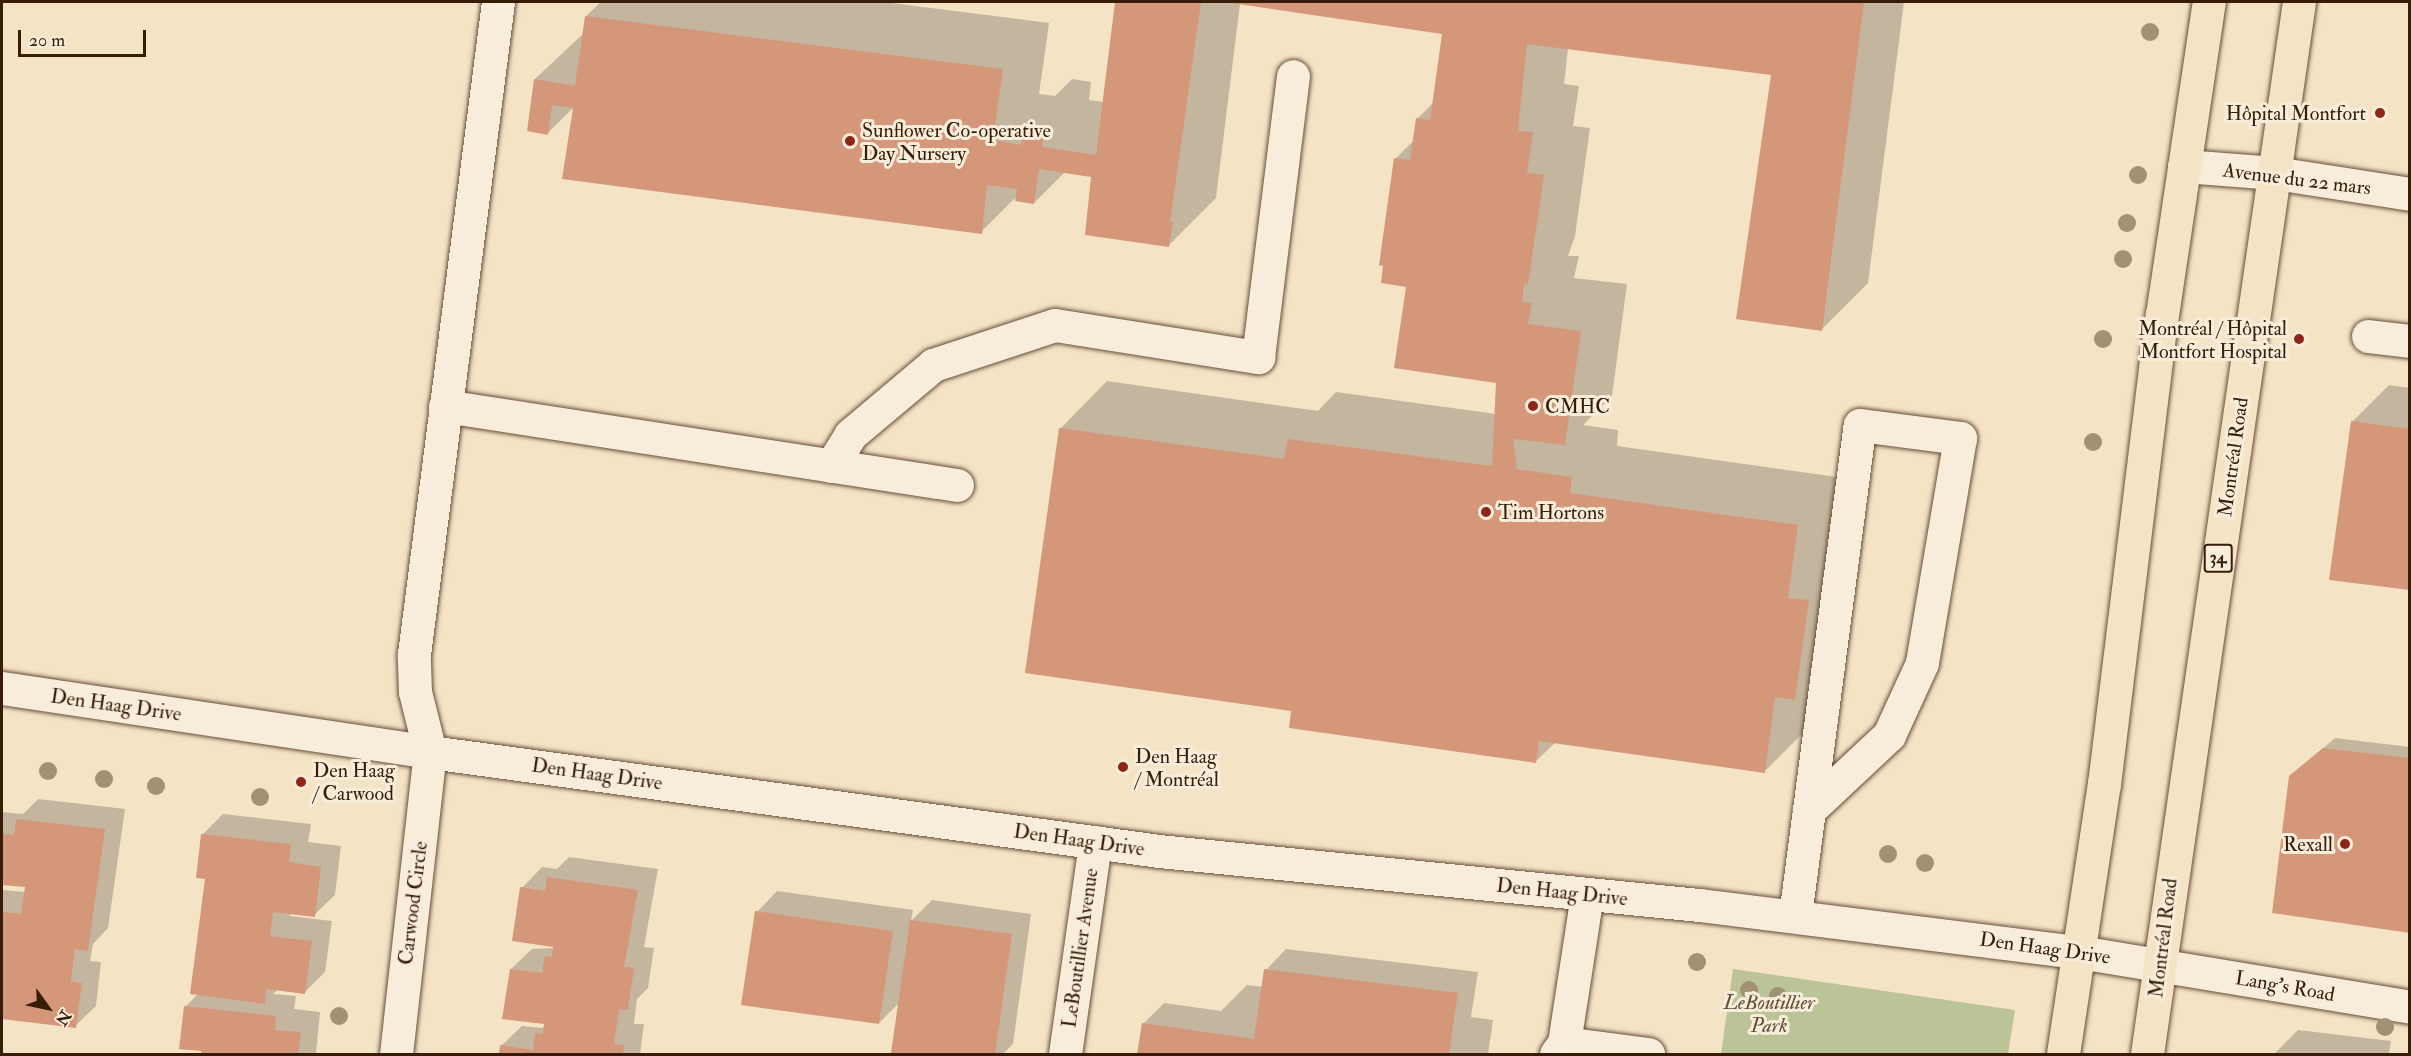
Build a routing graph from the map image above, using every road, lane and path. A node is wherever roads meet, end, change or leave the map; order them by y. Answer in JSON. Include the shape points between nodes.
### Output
{"nodes":[{"id":1,"x":498,"y":2,"type":"edge"},
{"id":2,"x":2209,"y":2,"type":"edge"},
{"id":3,"x":2299,"y":2,"type":"edge"},
{"id":4,"x":1293,"y":76,"type":"dead end"},
{"id":5,"x":2184,"y":166,"type":"junction"},
{"id":6,"x":2275,"y":173,"type":"junction"},
{"id":7,"x":2409,"y":194,"type":"edge"},
{"id":8,"x":2368,"y":336,"type":"dead end"},
{"id":9,"x":2409,"y":341,"type":"edge"},
{"id":10,"x":445,"y":406,"type":"junction"},
{"id":11,"x":831,"y":466,"type":"junction"},
{"id":12,"x":957,"y":485,"type":"dead end"},
{"id":13,"x":2,"y":688,"type":"edge"},
{"id":14,"x":430,"y":752,"type":"junction"},
{"id":15,"x":1809,"y":810,"type":"junction"},
{"id":16,"x":1095,"y":842,"type":"junction"},
{"id":17,"x":1587,"y":895,"type":"junction"},
{"id":18,"x":1795,"y":916,"type":"junction"},
{"id":19,"x":2079,"y":952,"type":"junction"},
{"id":20,"x":2160,"y":964,"type":"junction"},
{"id":21,"x":2409,"y":1007,"type":"edge"},
{"id":22,"x":1560,"y":1049,"type":"edge"},
{"id":23,"x":396,"y":1054,"type":"edge"},
{"id":24,"x":1065,"y":1054,"type":"edge"},
{"id":25,"x":1648,"y":1054,"type":"edge"},
{"id":26,"x":2063,"y":1054,"type":"edge"},
{"id":27,"x":2147,"y":1054,"type":"edge"}],
"edges":[{"from":1,"to":10,"type":"street"},
{"from":2,"to":5,"type":"main road"},
{"from":3,"to":6,"type":"main road","name":"Montréal Road","number":"34"},
{"from":4,"to":11,"type":"street","via":[[1258,357],[1055,325],[933,365],[850,435]]},
{"from":5,"to":6,"type":"street","name":"Avenue du 22 mars"},
{"from":5,"to":19,"type":"main road"},
{"from":6,"to":7,"type":"street","name":"Avenue du 22 mars"},
{"from":6,"to":20,"type":"main road","name":"Montréal Road","number":"34"},
{"from":8,"to":9,"type":"street"},
{"from":10,"to":11,"type":"street"},
{"from":10,"to":14,"type":"street","via":[[414,654],[415,692]]},
{"from":11,"to":12,"type":"street"},
{"from":13,"to":14,"type":"street","name":"Den Haag Drive"},
{"from":14,"to":16,"type":"street","name":"Den Haag Drive"},
{"from":14,"to":23,"type":"street","name":"Carwood Circle"},
{"from":15,"to":15,"type":"street","via":[[1860,425],[1960,438],[1922,663],[1889,735]]},
{"from":15,"to":18,"type":"street"},
{"from":16,"to":17,"type":"street","name":"Den Haag Drive"},
{"from":16,"to":24,"type":"street","name":"LeBoutillier Avenue"},
{"from":17,"to":18,"type":"street","name":"Den Haag Drive"},
{"from":17,"to":22,"type":"street"},
{"from":18,"to":19,"type":"street","name":"Den Haag Drive"},
{"from":19,"to":20,"type":"street","name":"Den Haag Drive"},
{"from":19,"to":26,"type":"main road"},
{"from":20,"to":21,"type":"street","name":"Lang's Road"},
{"from":20,"to":27,"type":"main road","name":"Montréal Road","number":"34"},
{"from":22,"to":25,"type":"street"}]}
